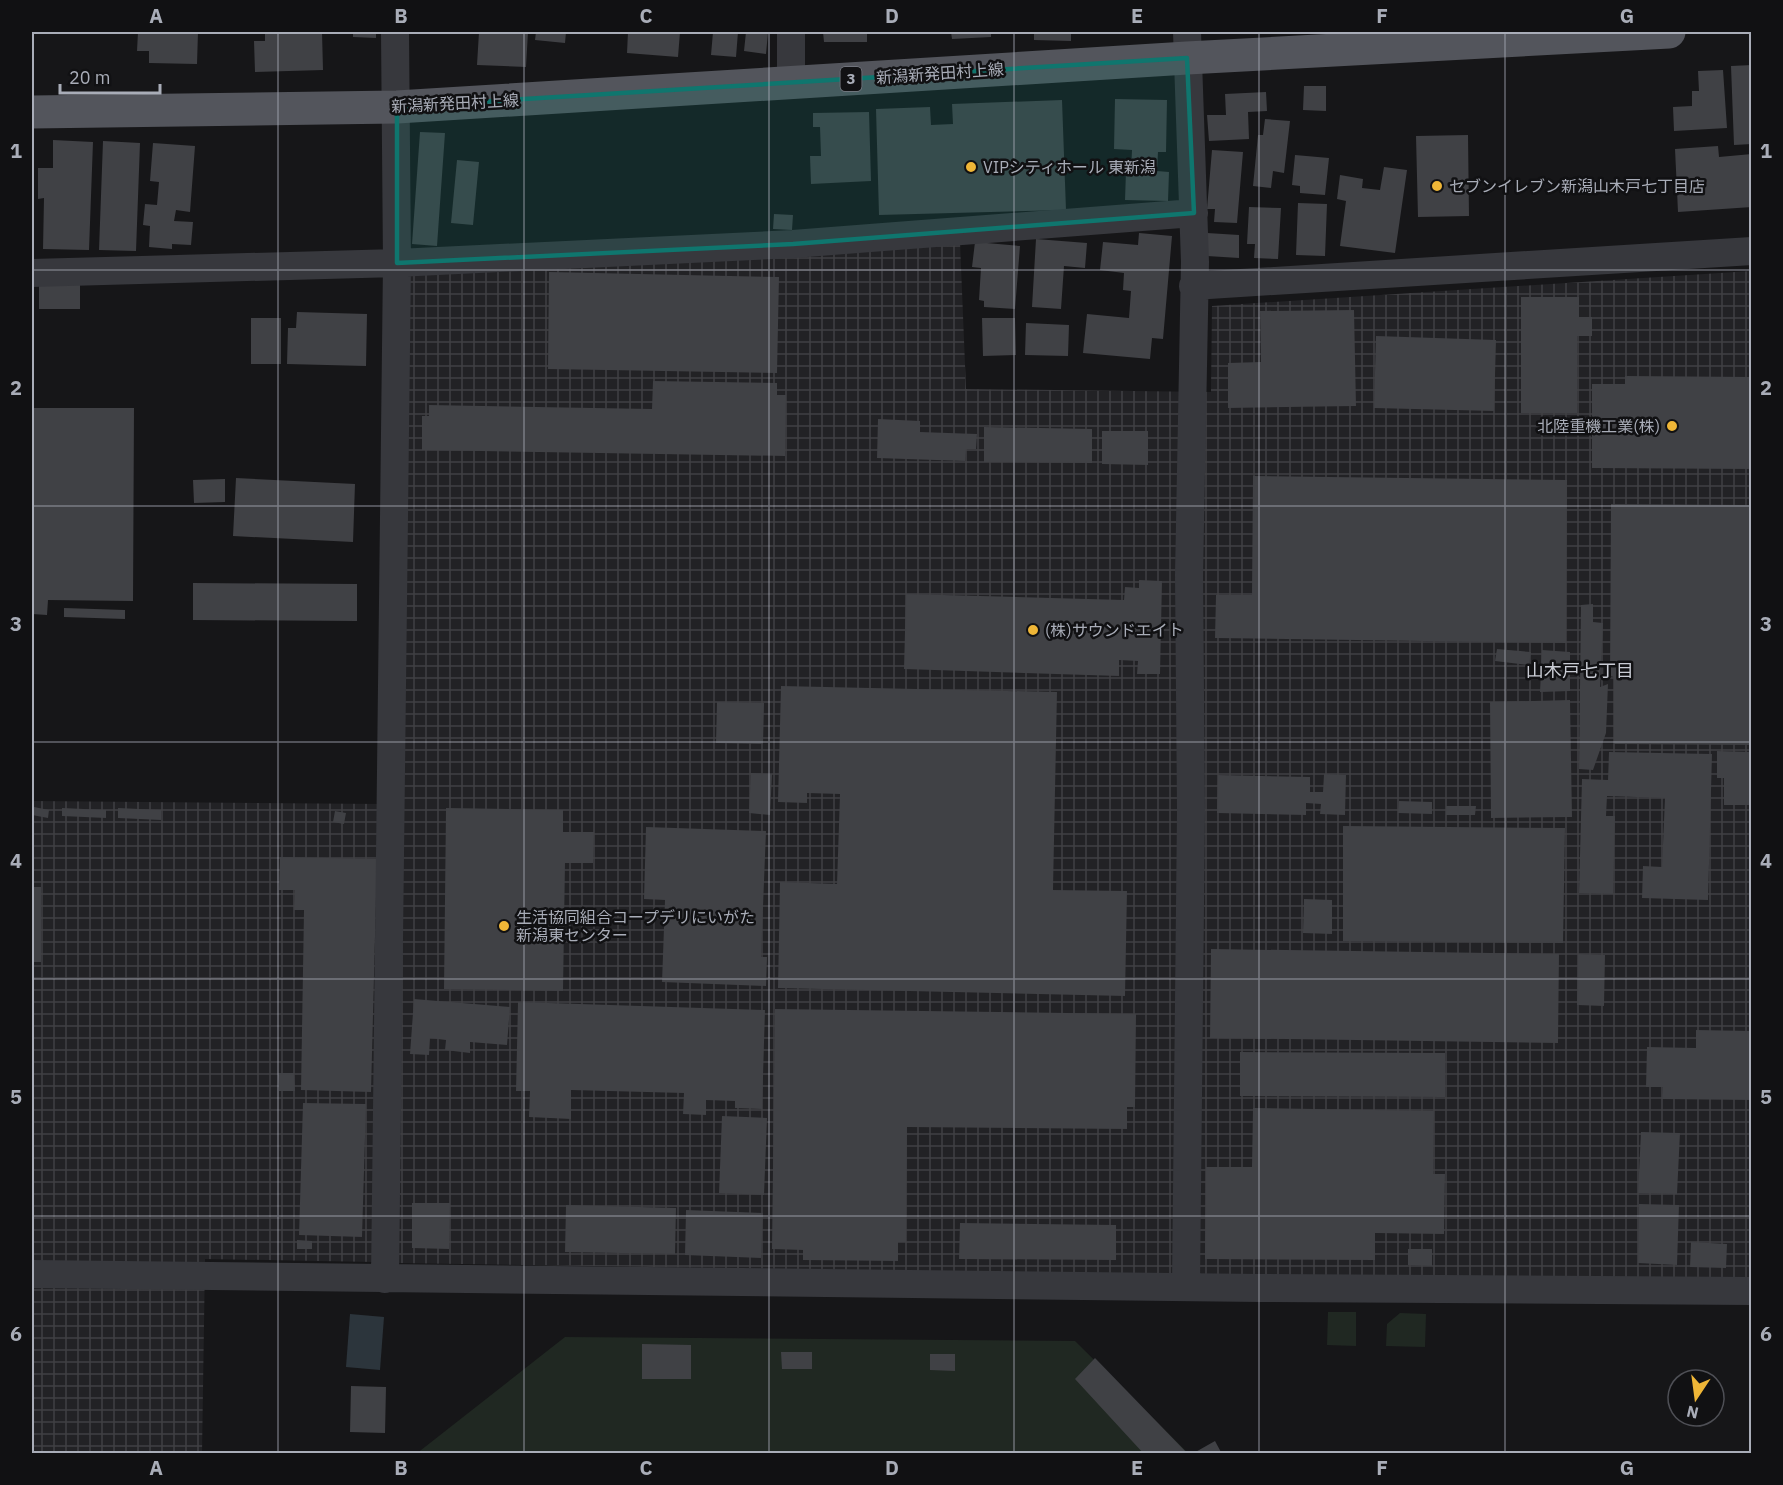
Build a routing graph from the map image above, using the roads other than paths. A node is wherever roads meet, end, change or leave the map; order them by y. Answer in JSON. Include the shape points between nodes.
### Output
{"nodes":[{"id":1,"x":396,"y":32,"type":"edge"},
{"id":2,"x":791,"y":32,"type":"edge"},
{"id":3,"x":1664,"y":32,"type":"edge"},
{"id":4,"x":1669,"y":32,"type":"edge"},
{"id":5,"x":1187,"y":45,"type":"edge"},
{"id":6,"x":791,"y":83,"type":"junction"},
{"id":7,"x":397,"y":107,"type":"junction"},
{"id":8,"x":32,"y":112,"type":"edge"},
{"id":9,"x":1194,"y":213,"type":"junction"},
{"id":10,"x":1752,"y":252,"type":"edge"},
{"id":11,"x":397,"y":263,"type":"junction"},
{"id":12,"x":32,"y":273,"type":"edge"},
{"id":13,"x":1193,"y":286,"type":"junction"},
{"id":14,"x":32,"y":1274,"type":"edge"},
{"id":15,"x":385,"y":1279,"type":"junction"},
{"id":16,"x":1185,"y":1286,"type":"junction"},
{"id":17,"x":1752,"y":1291,"type":"edge"}],
"edges":[{"from":1,"to":7,"type":"street"},
{"from":2,"to":6,"type":"street"},
{"from":3,"to":4,"type":"main road","name":"新潟新発田村上線","number":"3"},
{"from":3,"to":5,"type":"main road","name":"新潟新発田村上線","number":"3"},
{"from":5,"to":6,"type":"main road","name":"新潟新発田村上線","number":"3"},
{"from":5,"to":9,"type":"street"},
{"from":6,"to":7,"type":"main road","name":"新潟新発田村上線","number":"3"},
{"from":7,"to":8,"type":"main road","name":"新潟新発田村上線","number":"3"},
{"from":7,"to":11,"type":"street"},
{"from":9,"to":11,"type":"street","via":[[793,244]]},
{"from":9,"to":13,"type":"street"},
{"from":10,"to":13,"type":"street"},
{"from":11,"to":12,"type":"street"},
{"from":11,"to":15,"type":"street"},
{"from":13,"to":16,"type":"street"},
{"from":14,"to":15,"type":"street"},
{"from":15,"to":16,"type":"street"},
{"from":16,"to":17,"type":"street"}]}
